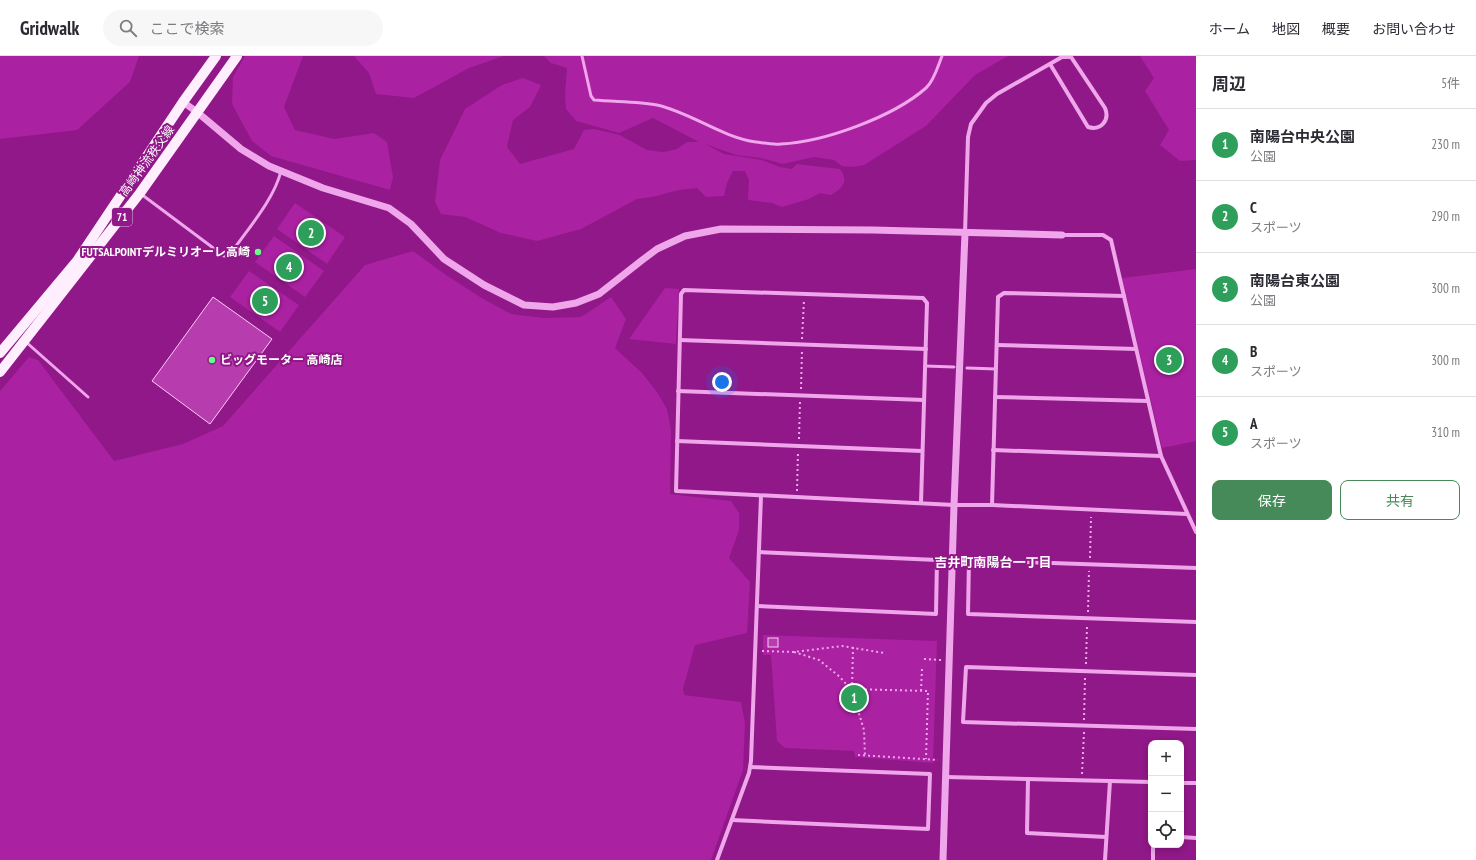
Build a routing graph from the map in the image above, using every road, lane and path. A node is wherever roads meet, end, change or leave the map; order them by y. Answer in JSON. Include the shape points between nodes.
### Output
{"nodes":[{"id":1,"x":216,"y":56,"type":"edge"},
{"id":2,"x":236,"y":56,"type":"edge"},
{"id":3,"x":582,"y":56,"type":"edge"},
{"id":4,"x":942,"y":56,"type":"edge"},
{"id":5,"x":1050,"y":64,"type":"junction"},
{"id":6,"x":183,"y":102,"type":"junction"},
{"id":7,"x":198,"y":112,"type":"junction"},
{"id":8,"x":281,"y":171,"type":"junction"},
{"id":9,"x":140,"y":193,"type":"junction"},
{"id":10,"x":965,"y":233,"type":"junction"},
{"id":11,"x":1062,"y":235,"type":"joint"},
{"id":12,"x":1124,"y":296,"type":"junction"},
{"id":13,"x":680,"y":340,"type":"junction"},
{"id":14,"x":25,"y":341,"type":"junction"},
{"id":15,"x":997,"y":345,"type":"junction"},
{"id":16,"x":926,"y":349,"type":"junction"},
{"id":17,"x":1136,"y":349,"type":"junction"},
{"id":18,"x":0,"y":353,"type":"edge"},
{"id":19,"x":925,"y":366,"type":"junction"},
{"id":20,"x":954,"y":367,"type":"dead end"},
{"id":21,"x":967,"y":368,"type":"dead end"},
{"id":22,"x":996,"y":369,"type":"junction"},
{"id":23,"x":0,"y":372,"type":"edge"},
{"id":24,"x":678,"y":391,"type":"junction"},
{"id":25,"x":88,"y":397,"type":"dead end"},
{"id":26,"x":995,"y":397,"type":"junction"},
{"id":27,"x":924,"y":400,"type":"junction"},
{"id":28,"x":1148,"y":401,"type":"junction"},
{"id":29,"x":677,"y":441,"type":"junction"},
{"id":30,"x":993,"y":450,"type":"junction"},
{"id":31,"x":922,"y":451,"type":"junction"},
{"id":32,"x":1161,"y":456,"type":"junction"},
{"id":33,"x":761,"y":496,"type":"junction"},
{"id":34,"x":921,"y":503,"type":"junction"},
{"id":35,"x":954,"y":505,"type":"junction"},
{"id":36,"x":992,"y":505,"type":"junction"},
{"id":37,"x":1092,"y":509,"type":"junction"},
{"id":38,"x":1187,"y":514,"type":"junction"},
{"id":39,"x":1196,"y":532,"type":"edge"},
{"id":40,"x":759,"y":552,"type":"junction"},
{"id":41,"x":1090,"y":564,"type":"junction"},
{"id":42,"x":1196,"y":568,"type":"edge"},
{"id":43,"x":757,"y":606,"type":"junction"},
{"id":44,"x":1088,"y":618,"type":"junction"},
{"id":45,"x":1196,"y":622,"type":"edge"},
{"id":46,"x":854,"y":647,"type":"junction"},
{"id":47,"x":755,"y":651,"type":"junction"},
{"id":48,"x":794,"y":652,"type":"junction"},
{"id":49,"x":884,"y":653,"type":"dead end"},
{"id":50,"x":924,"y":659,"type":"dead end"},
{"id":51,"x":941,"y":660,"type":"dead end"},
{"id":52,"x":922,"y":668,"type":"dead end"},
{"id":53,"x":1086,"y":671,"type":"junction"},
{"id":54,"x":1196,"y":675,"type":"edge"},
{"id":55,"x":851,"y":689,"type":"junction"},
{"id":56,"x":921,"y":691,"type":"junction"},
{"id":57,"x":1084,"y":726,"type":"junction"},
{"id":58,"x":1196,"y":730,"type":"edge"},
{"id":59,"x":858,"y":755,"type":"dead end"},
{"id":60,"x":865,"y":756,"type":"junction"},
{"id":61,"x":926,"y":759,"type":"junction"},
{"id":62,"x":938,"y":760,"type":"dead end"},
{"id":63,"x":750,"y":767,"type":"junction"},
{"id":64,"x":946,"y":777,"type":"junction"},
{"id":65,"x":1028,"y":779,"type":"junction"},
{"id":66,"x":1082,"y":780,"type":"junction"},
{"id":67,"x":1110,"y":781,"type":"junction"},
{"id":68,"x":1148,"y":782,"type":"edge"},
{"id":69,"x":1184,"y":783,"type":"edge"},
{"id":70,"x":1196,"y":783,"type":"edge"},
{"id":71,"x":732,"y":820,"type":"junction"},
{"id":72,"x":1106,"y":837,"type":"junction"},
{"id":73,"x":1184,"y":837,"type":"edge"},
{"id":74,"x":1196,"y":838,"type":"edge"},
{"id":75,"x":1153,"y":848,"type":"edge"},
{"id":76,"x":717,"y":860,"type":"edge"},
{"id":77,"x":943,"y":860,"type":"edge"},
{"id":78,"x":1105,"y":860,"type":"edge"},
{"id":79,"x":1153,"y":860,"type":"edge"}],
"edges":[{"from":1,"to":6,"type":"main road","name":"高崎神流秩父線","number":"71"},
{"from":2,"to":7,"type":"main road","name":"高崎神流秩父線","number":"71"},
{"from":3,"to":4,"type":"lane","via":[[594,100],[657,105],[731,135],[779,145],[839,133],[902,105],[931,82]]},
{"from":5,"to":5,"type":"street","via":[[1062,57],[1071,57],[1074,60],[1105,108],[1107,119],[1103,125],[1093,129],[1088,127]]},
{"from":5,"to":10,"type":"street","via":[[997,94],[986,103],[971,124],[968,137]]},
{"from":6,"to":7,"type":"street"},
{"from":6,"to":18,"type":"main road","name":"高崎神流秩父線","number":"71","via":[[76,261]]},
{"from":7,"to":8,"type":"street","via":[[241,149]]},
{"from":7,"to":9,"type":"main road","name":"高崎神流秩父線","number":"71"},
{"from":8,"to":9,"type":"lane","via":[[270,197],[229,256],[224,256]]},
{"from":8,"to":10,"type":"street","via":[[323,188],[389,208],[411,224],[444,259],[484,285],[524,305],[553,307],[576,303],[600,294],[657,249],[685,236],[721,229]]},
{"from":9,"to":14,"type":"main road","name":"高崎神流秩父線","number":"71"},
{"from":10,"to":11,"type":"street"},
{"from":10,"to":35,"type":"street"},
{"from":11,"to":12,"type":"street","via":[[1103,235],[1111,240]]},
{"from":12,"to":15,"type":"street","via":[[1004,293],[998,297]]},
{"from":12,"to":17,"type":"street"},
{"from":13,"to":16,"type":"street"},
{"from":13,"to":16,"type":"street","via":[[681,294],[684,290],[923,298],[927,303]]},
{"from":13,"to":24,"type":"street"},
{"from":14,"to":23,"type":"main road","name":"高崎神流秩父線","number":"71"},
{"from":14,"to":25,"type":"lane"},
{"from":15,"to":17,"type":"street"},
{"from":15,"to":22,"type":"street"},
{"from":16,"to":19,"type":"street"},
{"from":17,"to":28,"type":"street"},
{"from":19,"to":20,"type":"lane"},
{"from":19,"to":27,"type":"street"},
{"from":21,"to":22,"type":"lane"},
{"from":22,"to":26,"type":"street"},
{"from":24,"to":27,"type":"street"},
{"from":24,"to":29,"type":"street"},
{"from":26,"to":28,"type":"street"},
{"from":26,"to":30,"type":"street"},
{"from":27,"to":31,"type":"street"},
{"from":28,"to":32,"type":"street"},
{"from":29,"to":31,"type":"street"},
{"from":29,"to":33,"type":"street","via":[[676,491]]},
{"from":30,"to":32,"type":"street"},
{"from":30,"to":36,"type":"street"},
{"from":31,"to":34,"type":"street"},
{"from":32,"to":38,"type":"street"},
{"from":33,"to":34,"type":"street"},
{"from":33,"to":40,"type":"street"},
{"from":34,"to":35,"type":"street"},
{"from":35,"to":36,"type":"street"},
{"from":35,"to":64,"type":"street"},
{"from":36,"to":37,"type":"street"},
{"from":37,"to":38,"type":"street"},
{"from":37,"to":41,"type":"path"},
{"from":38,"to":39,"type":"street"},
{"from":40,"to":43,"type":"street"},
{"from":40,"to":43,"type":"street","via":[[937,560],[936,614]]},
{"from":41,"to":42,"type":"street"},
{"from":41,"to":44,"type":"path"},
{"from":41,"to":44,"type":"street","via":[[970,560],[969,568],[968,614]]},
{"from":43,"to":47,"type":"street"},
{"from":44,"to":45,"type":"street"},
{"from":44,"to":53,"type":"path"},
{"from":46,"to":48,"type":"path"},
{"from":46,"to":49,"type":"path"},
{"from":46,"to":55,"type":"path"},
{"from":47,"to":48,"type":"path"},
{"from":47,"to":63,"type":"street"},
{"from":48,"to":55,"type":"path","via":[[819,660],[840,676]]},
{"from":50,"to":51,"type":"path"},
{"from":52,"to":56,"type":"path"},
{"from":53,"to":54,"type":"street"},
{"from":53,"to":57,"type":"path"},
{"from":53,"to":57,"type":"street","via":[[966,667],[963,722]]},
{"from":55,"to":56,"type":"path"},
{"from":55,"to":60,"type":"path","via":[[864,730]]},
{"from":56,"to":61,"type":"path","via":[[928,691]]},
{"from":57,"to":58,"type":"street"},
{"from":57,"to":66,"type":"path"},
{"from":59,"to":60,"type":"path"},
{"from":60,"to":61,"type":"path"},
{"from":61,"to":62,"type":"path"},
{"from":63,"to":71,"type":"street"},
{"from":63,"to":71,"type":"street","via":[[930,774],[928,828]]},
{"from":64,"to":65,"type":"street"},
{"from":64,"to":77,"type":"street"},
{"from":65,"to":66,"type":"street"},
{"from":65,"to":72,"type":"street","via":[[1027,833]]},
{"from":66,"to":67,"type":"street"},
{"from":67,"to":68,"type":"street"},
{"from":67,"to":72,"type":"street"},
{"from":69,"to":70,"type":"street"},
{"from":71,"to":76,"type":"street"},
{"from":72,"to":78,"type":"street"},
{"from":73,"to":74,"type":"street"},
{"from":75,"to":79,"type":"street"}]}
